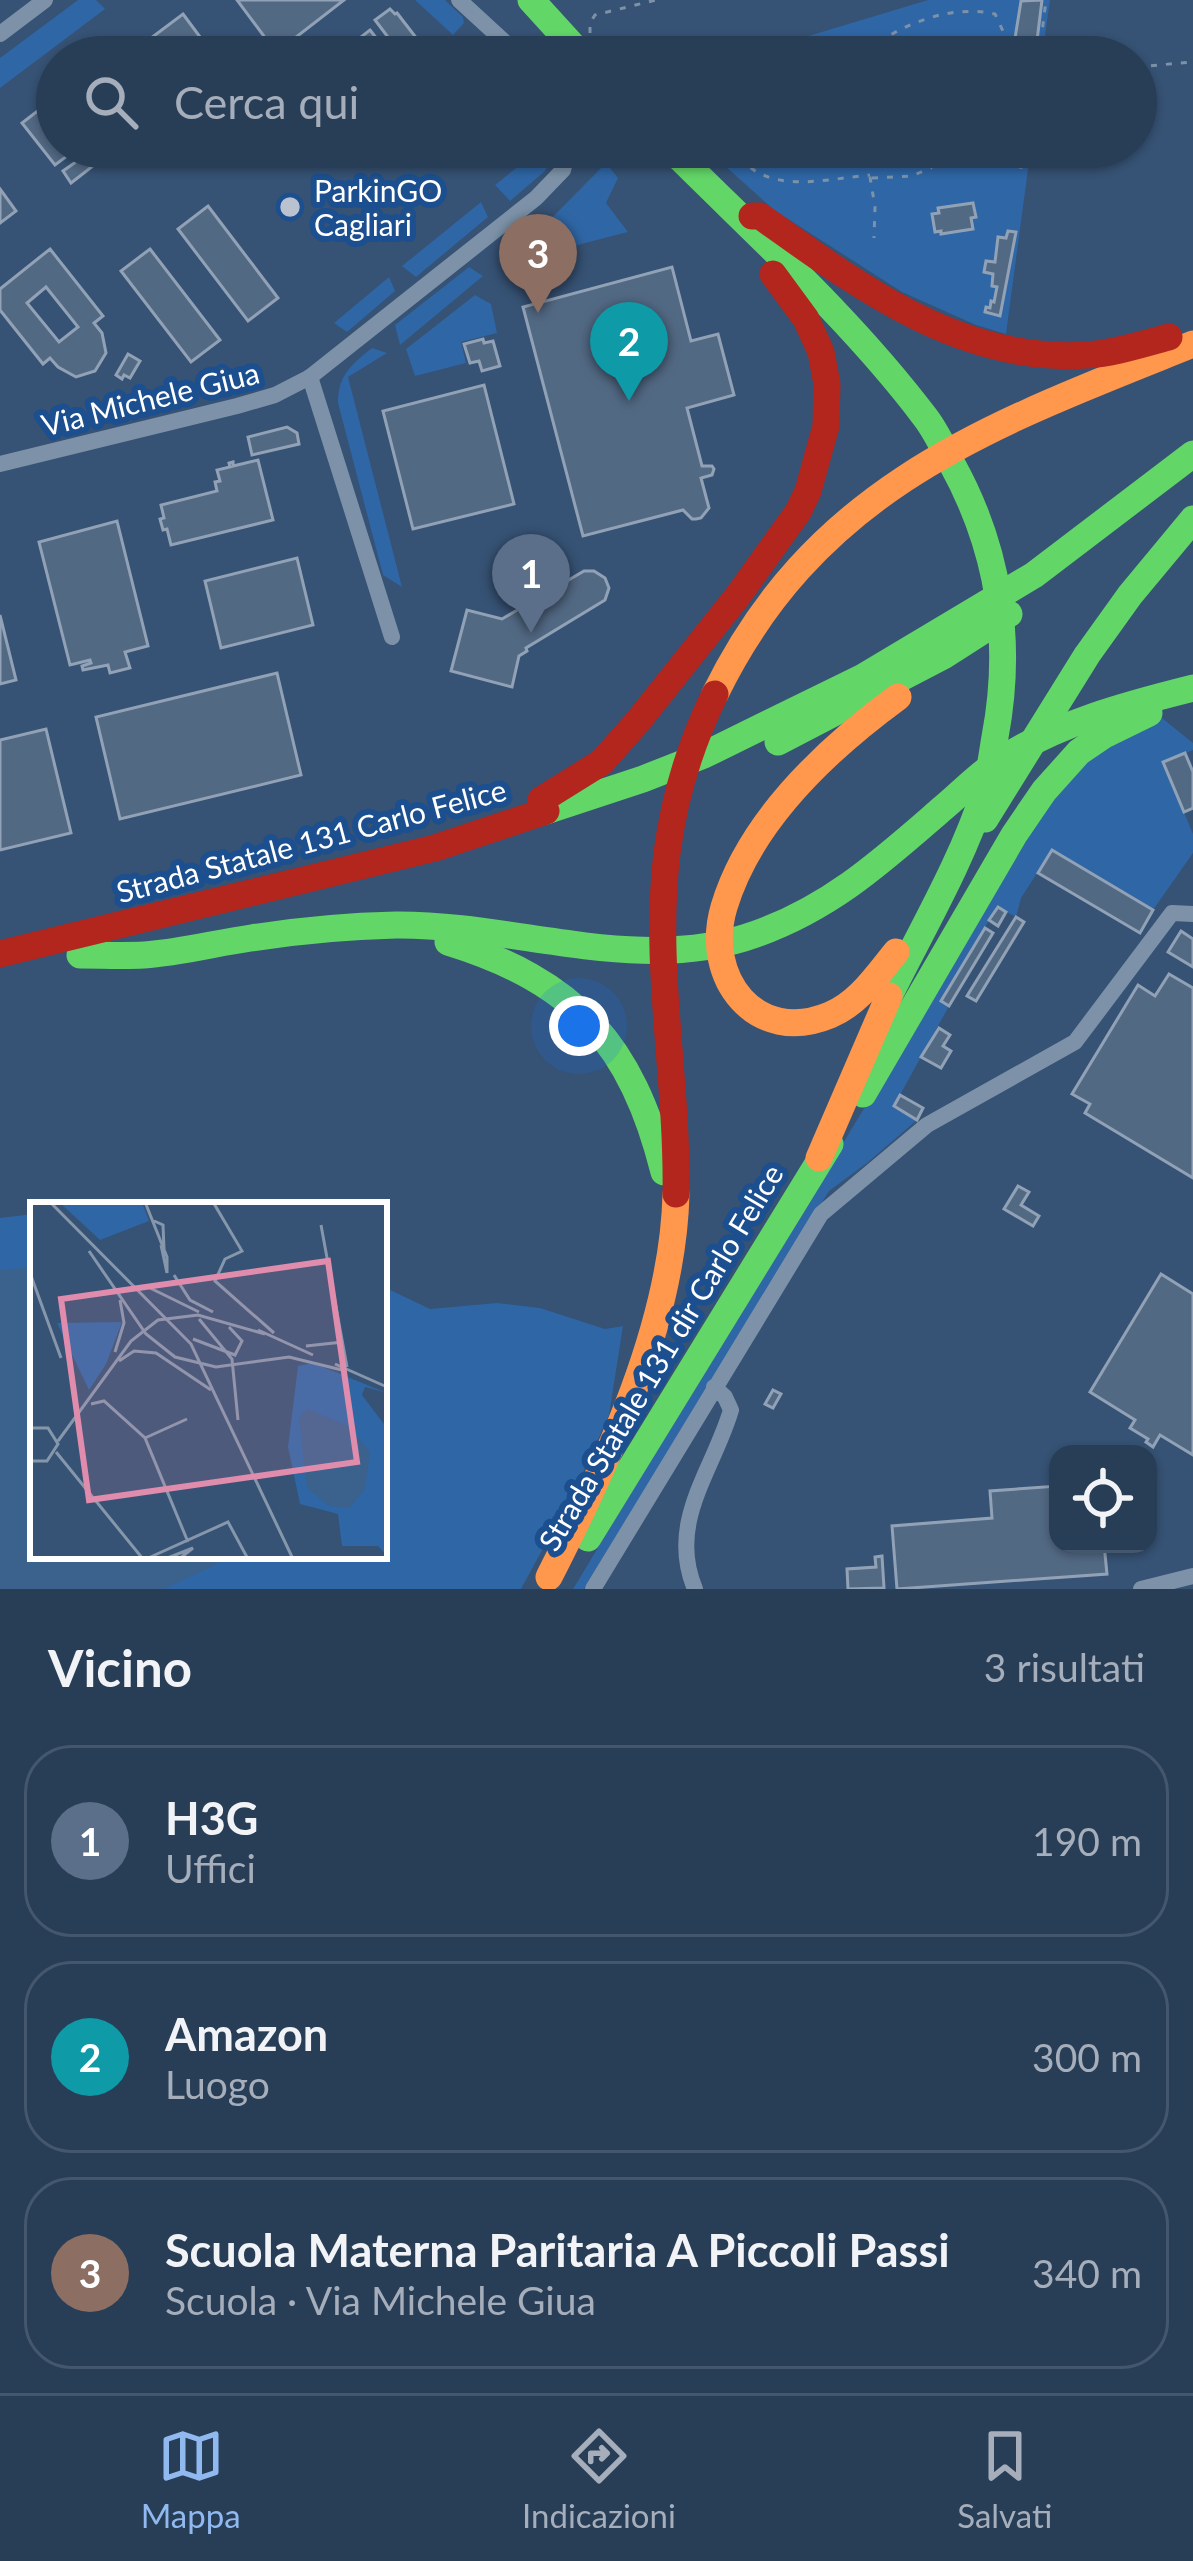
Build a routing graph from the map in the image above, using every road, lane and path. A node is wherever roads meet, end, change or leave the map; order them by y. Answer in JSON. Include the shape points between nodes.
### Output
{"nodes":[{"id":1,"x":45,"y":0,"type":"edge"},
{"id":2,"x":459,"y":0,"type":"edge"},
{"id":3,"x":531,"y":0,"type":"edge"},
{"id":4,"x":656,"y":0,"type":"edge"},
{"id":5,"x":1046,"y":0,"type":"edge"},
{"id":6,"x":0,"y":34,"type":"edge"},
{"id":7,"x":498,"y":36,"type":"edge"},
{"id":8,"x":564,"y":36,"type":"edge"},
{"id":9,"x":593,"y":36,"type":"edge"},
{"id":10,"x":886,"y":36,"type":"edge"},
{"id":11,"x":1002,"y":36,"type":"edge"},
{"id":12,"x":1042,"y":36,"type":"edge"},
{"id":13,"x":1193,"y":62,"type":"edge"},
{"id":14,"x":1157,"y":65,"type":"edge"},
{"id":15,"x":563,"y":168,"type":"edge"},
{"id":16,"x":689,"y":168,"type":"edge"},
{"id":17,"x":751,"y":168,"type":"edge"},
{"id":18,"x":869,"y":168,"type":"edge"},
{"id":19,"x":931,"y":168,"type":"edge"},
{"id":20,"x":870,"y":176,"type":"junction"},
{"id":21,"x":734,"y":214,"type":"junction"},
{"id":22,"x":874,"y":238,"type":"dead end"},
{"id":23,"x":1193,"y":330,"type":"edge"},
{"id":24,"x":1193,"y":344,"type":"edge"},
{"id":25,"x":310,"y":377,"type":"junction"},
{"id":26,"x":1193,"y":454,"type":"edge"},
{"id":27,"x":0,"y":464,"type":"edge"},
{"id":28,"x":1193,"y":480,"type":"edge"},
{"id":29,"x":1193,"y":518,"type":"edge"},
{"id":30,"x":1035,"y":585,"type":"junction"},
{"id":31,"x":392,"y":637,"type":"dead end"},
{"id":32,"x":957,"y":639,"type":"junction"},
{"id":33,"x":1193,"y":692,"type":"edge"},
{"id":34,"x":639,"y":790,"type":"junction"},
{"id":35,"x":954,"y":864,"type":"junction"},
{"id":36,"x":1193,"y":914,"type":"edge"},
{"id":37,"x":928,"y":917,"type":"junction"},
{"id":38,"x":127,"y":922,"type":"junction"},
{"id":39,"x":367,"y":929,"type":"junction"},
{"id":40,"x":0,"y":954,"type":"edge"},
{"id":41,"x":80,"y":955,"type":"junction"},
{"id":42,"x":0,"y":974,"type":"edge"},
{"id":43,"x":880,"y":1013,"type":"junction"},
{"id":44,"x":819,"y":1159,"type":"junction"},
{"id":45,"x":655,"y":1315,"type":"junction"},
{"id":46,"x":714,"y":1387,"type":"junction"},
{"id":47,"x":1193,"y":1576,"type":"edge"},
{"id":48,"x":549,"y":1585,"type":"edge"},
{"id":49,"x":593,"y":1589,"type":"edge"},
{"id":50,"x":695,"y":1589,"type":"edge"},
{"id":51,"x":1141,"y":1589,"type":"edge"}],
"edges":[{"from":1,"to":6,"type":"street"},
{"from":2,"to":7,"type":"street"},
{"from":3,"to":8,"type":"highway"},
{"from":4,"to":9,"type":"path","via":[[595,15]]},
{"from":5,"to":12,"type":"path"},
{"from":10,"to":11,"type":"path","via":[[973,9],[995,14]]},
{"from":13,"to":14,"type":"path"},
{"from":15,"to":25,"type":"street","name":"Via Michele Giua","via":[[536,198]]},
{"from":16,"to":21,"type":"highway"},
{"from":17,"to":20,"type":"path","via":[[787,182]]},
{"from":18,"to":20,"type":"path"},
{"from":19,"to":20,"type":"path"},
{"from":20,"to":22,"type":"path"},
{"from":21,"to":23,"type":"highway","via":[[760,216],[916,318],[1000,350],[1088,355]]},
{"from":21,"to":35,"type":"highway","via":[[928,420],[990,551],[1000,604],[1001,705],[986,786]]},
{"from":21,"to":38,"type":"highway","via":[[806,319],[826,384],[826,426],[798,512],[639,720],[602,762],[522,809],[203,892]]},
{"from":24,"to":45,"type":"highway","via":[[985,434],[879,494],[795,570],[728,666],[702,718],[668,850],[663,920],[676,1193]]},
{"from":25,"to":27,"type":"street","name":"Via Michele Giua","via":[[237,406]]},
{"from":25,"to":31,"type":"street"},
{"from":26,"to":30,"type":"highway","name":"Strada Statale 131 Carlo Felice"},
{"from":28,"to":30,"type":"highway","name":"Strada Statale 131 Carlo Felice"},
{"from":29,"to":35,"type":"highway","via":[[1082,662]]},
{"from":30,"to":32,"type":"highway","name":"Strada Statale 131 Carlo Felice"},
{"from":32,"to":34,"type":"highway","name":"Strada Statale 131 Carlo Felice","via":[[863,677],[761,739]]},
{"from":32,"to":37,"type":"highway","via":[[927,678],[827,758],[759,835],[724,909],[723,971],[742,999],[772,1018],[817,1021],[859,997]]},
{"from":33,"to":39,"type":"highway","via":[[1072,723],[994,764],[861,879],[754,935],[685,950],[464,929]]},
{"from":33,"to":44,"type":"highway","via":[[1103,735],[1044,791]]},
{"from":34,"to":38,"type":"highway","name":"Strada Statale 131 Carlo Felice"},
{"from":34,"to":41,"type":"highway","name":"Strada Statale 131 Carlo Felice","via":[[500,849]]},
{"from":35,"to":37,"type":"highway"},
{"from":36,"to":46,"type":"street","via":[[1172,913],[1075,1042],[927,1125],[821,1214]]},
{"from":37,"to":43,"type":"highway"},
{"from":38,"to":40,"type":"highway","name":"Strada Statale 131 Carlo Felice"},
{"from":39,"to":41,"type":"highway","via":[[147,956]]},
{"from":39,"to":45,"type":"highway","via":[[516,964],[561,994],[621,1059],[664,1170]]},
{"from":41,"to":42,"type":"highway","name":"Strada Statale 131 Carlo Felice"},
{"from":43,"to":44,"type":"highway"},
{"from":43,"to":48,"type":"highway"},
{"from":44,"to":48,"type":"highway","name":"Strada Statale 131 dir Carlo Felice"},
{"from":45,"to":48,"type":"highway","via":[[622,1422]]},
{"from":46,"to":49,"type":"street"},
{"from":46,"to":50,"type":"street","via":[[731,1411],[690,1517],[685,1550]]},
{"from":47,"to":51,"type":"street"}]}
